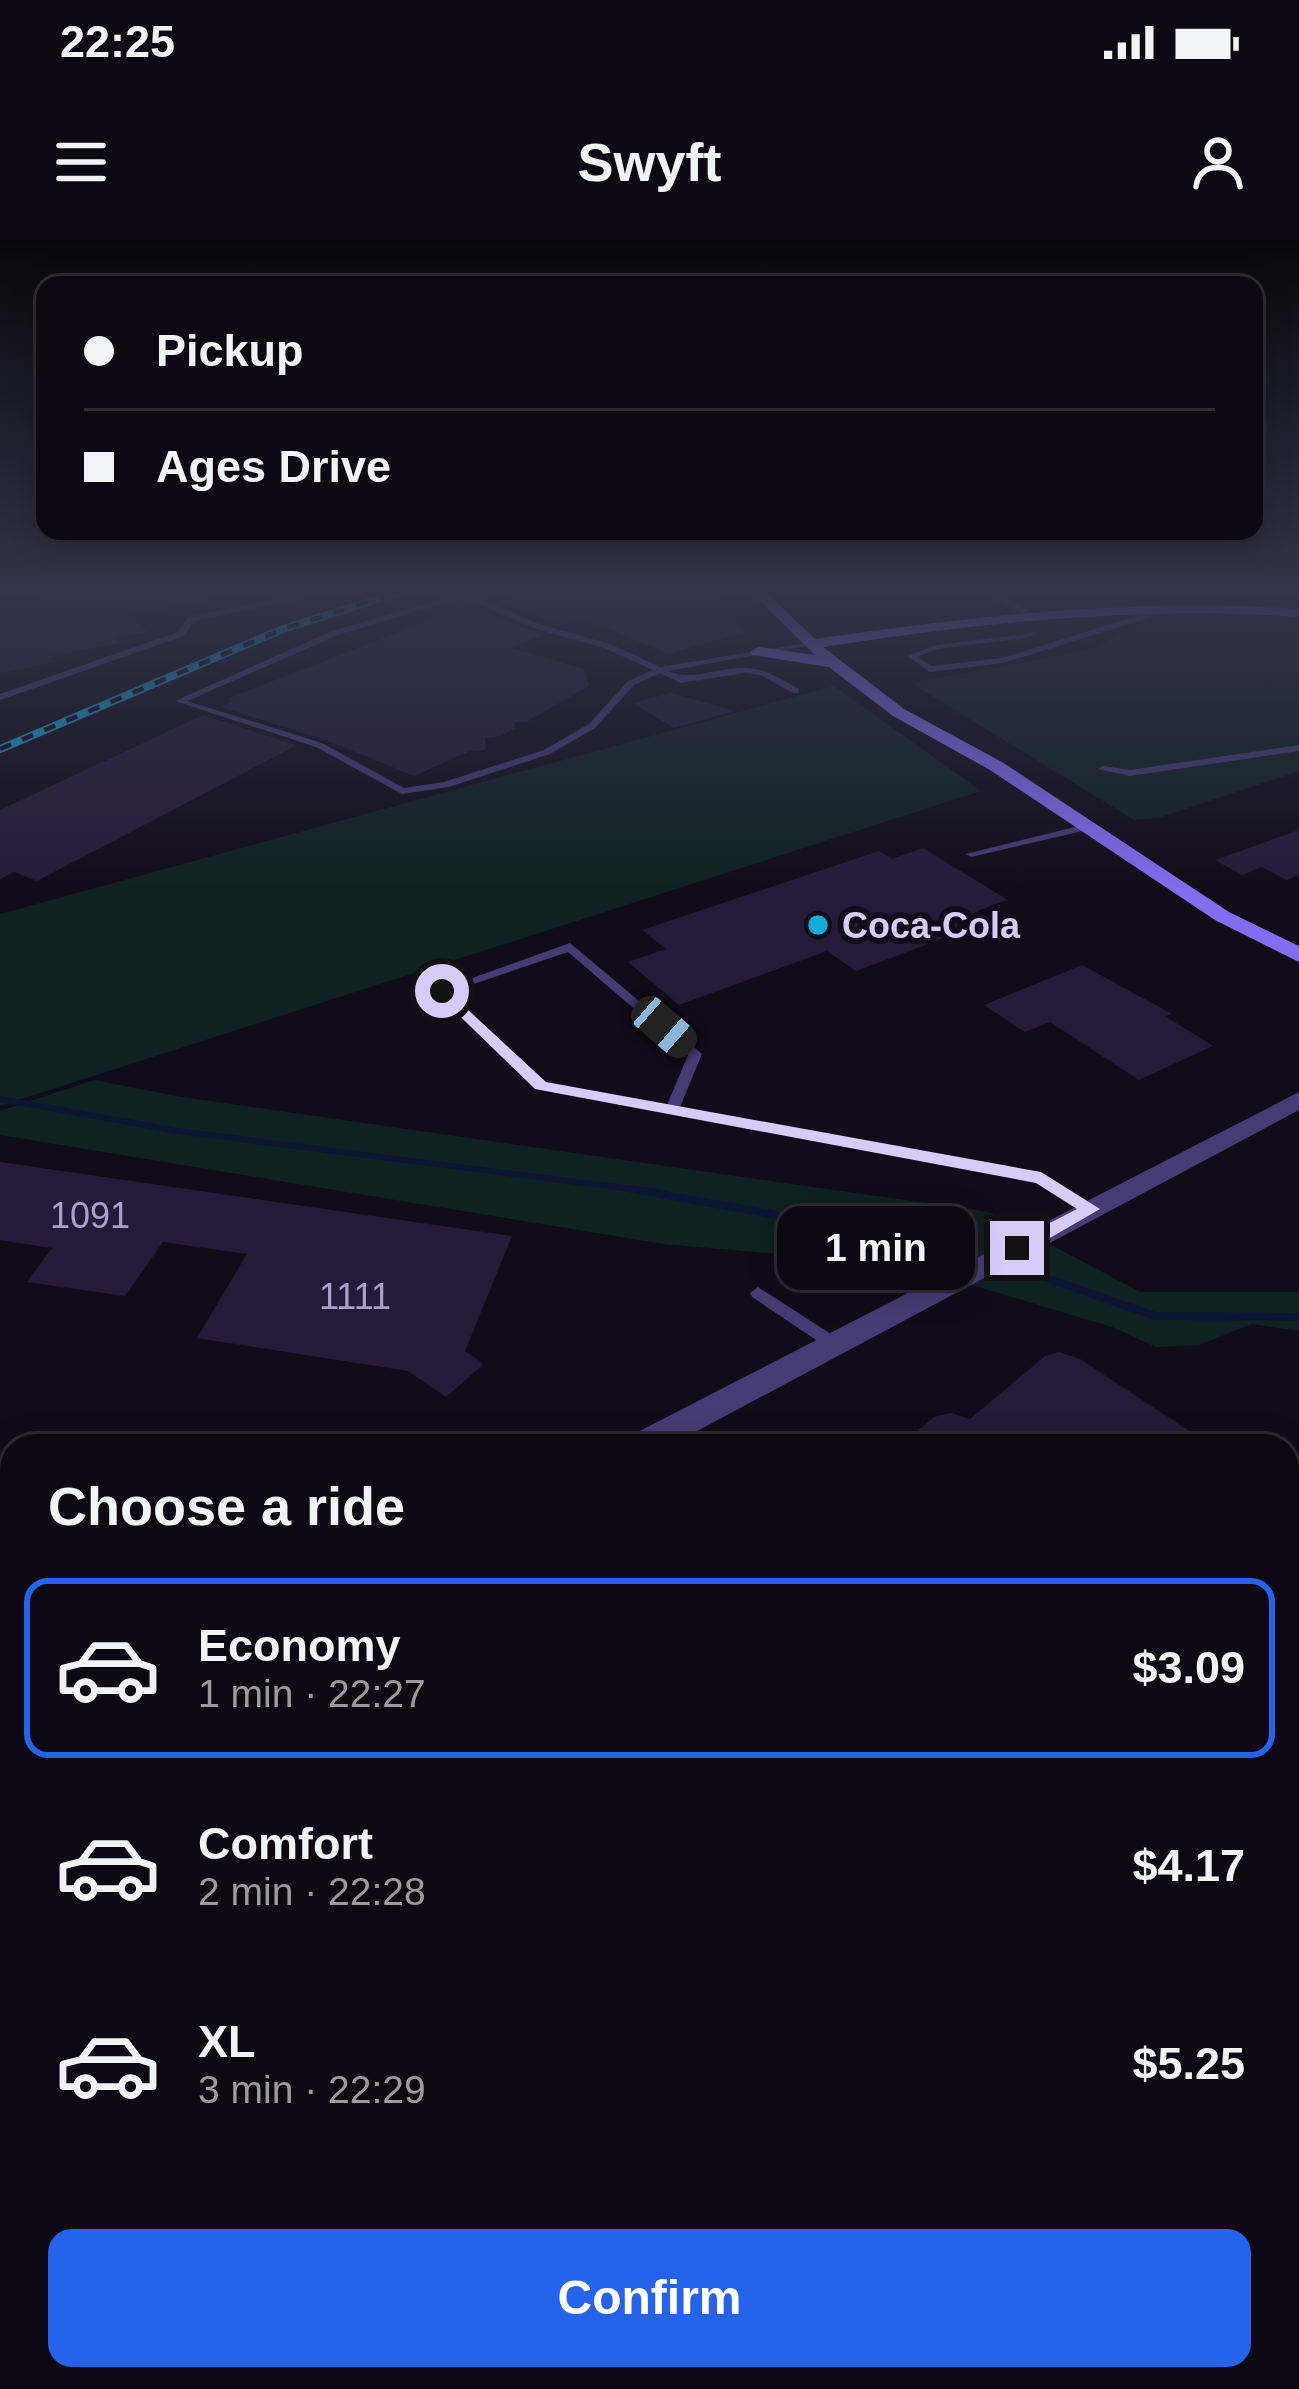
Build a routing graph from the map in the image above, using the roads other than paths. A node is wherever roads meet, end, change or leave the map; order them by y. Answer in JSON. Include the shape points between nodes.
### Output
{"nodes":[{"id":1,"x":204,"y":690,"type":"edge"},
{"id":2,"x":624,"y":690,"type":"edge"},
{"id":3,"x":873,"y":690,"type":"edge"},
{"id":4,"x":911,"y":698,"type":"dead end"},
{"id":5,"x":1299,"y":748,"type":"edge"},
{"id":6,"x":996,"y":766,"type":"junction"},
{"id":7,"x":1103,"y":769,"type":"dead end"},
{"id":8,"x":1087,"y":826,"type":"junction"},
{"id":9,"x":971,"y":854,"type":"dead end"},
{"id":10,"x":1222,"y":916,"type":"junction"},
{"id":11,"x":1299,"y":955,"type":"edge"},
{"id":12,"x":1299,"y":980,"type":"edge"},
{"id":13,"x":1299,"y":1100,"type":"edge"},
{"id":14,"x":674,"y":1107,"type":"junction"},
{"id":15,"x":1091,"y":1209,"type":"junction"},
{"id":16,"x":758,"y":1293,"type":"dead end"},
{"id":17,"x":834,"y":1344,"type":"junction"},
{"id":18,"x":663,"y":1434,"type":"edge"}],
"edges":[{"from":1,"to":2,"type":"lane","via":[[179,701],[319,745],[403,791],[547,752],[592,726]]},
{"from":3,"to":6,"type":"main road","via":[[958,751]]},
{"from":4,"to":6,"type":"main road","via":[[983,747]]},
{"from":5,"to":7,"type":"lane","via":[[1130,773]]},
{"from":6,"to":8,"type":"main road"},
{"from":8,"to":9,"type":"lane"},
{"from":8,"to":10,"type":"main road"},
{"from":10,"to":11,"type":"main road"},
{"from":10,"to":12,"type":"main road"},
{"from":13,"to":15,"type":"street"},
{"from":14,"to":14,"type":"lane","via":[[541,1086],[442,991],[570,946],[695,1054]]},
{"from":14,"to":15,"type":"lane","via":[[1041,1178]]},
{"from":15,"to":17,"type":"street"},
{"from":16,"to":17,"type":"lane"},
{"from":17,"to":18,"type":"street"}]}
